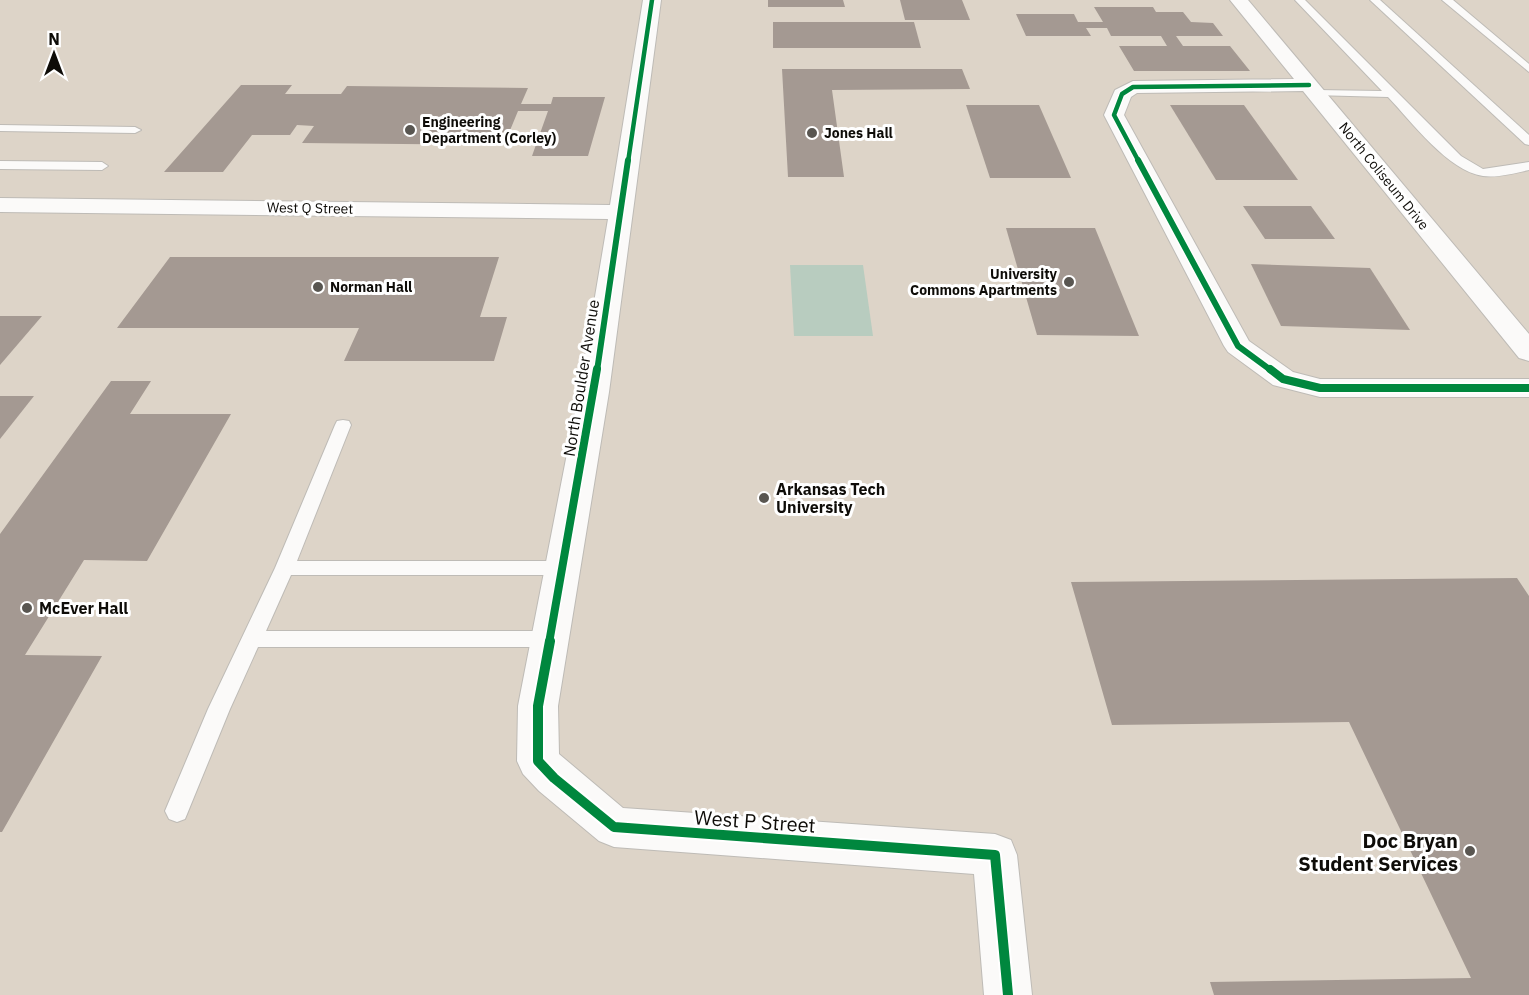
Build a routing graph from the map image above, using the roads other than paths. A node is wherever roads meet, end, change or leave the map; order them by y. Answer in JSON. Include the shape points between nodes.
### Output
{"nodes":[{"id":1,"x":652,"y":0,"type":"edge"},
{"id":2,"x":1239,"y":0,"type":"edge"},
{"id":3,"x":1300,"y":0,"type":"edge"},
{"id":4,"x":1375,"y":0,"type":"edge"},
{"id":5,"x":1447,"y":0,"type":"edge"},
{"id":6,"x":1529,"y":69,"type":"edge"},
{"id":7,"x":1381,"y":83,"type":"junction"},
{"id":8,"x":1311,"y":87,"type":"junction"},
{"id":9,"x":1391,"y":94,"type":"junction"},
{"id":10,"x":0,"y":128,"type":"edge"},
{"id":11,"x":135,"y":130,"type":"dead end"},
{"id":12,"x":1529,"y":141,"type":"edge"},
{"id":13,"x":0,"y":165,"type":"edge"},
{"id":14,"x":102,"y":166,"type":"dead end"},
{"id":15,"x":1529,"y":166,"type":"edge"},
{"id":16,"x":0,"y":205,"type":"edge"},
{"id":17,"x":620,"y":212,"type":"junction"},
{"id":18,"x":1529,"y":352,"type":"edge"},
{"id":19,"x":1529,"y":388,"type":"edge"},
{"id":20,"x":343,"y":425,"type":"dead end"},
{"id":21,"x":285,"y":568,"type":"junction"},
{"id":22,"x":562,"y":568,"type":"junction"},
{"id":23,"x":252,"y":639,"type":"junction"},
{"id":24,"x":550,"y":639,"type":"junction"},
{"id":25,"x":538,"y":761,"type":"joint"},
{"id":26,"x":177,"y":811,"type":"dead end"},
{"id":27,"x":1008,"y":995,"type":"edge"}],
"edges":[{"from":1,"to":17,"type":"street","name":"North Boulder Avenue"},
{"from":2,"to":8,"type":"street","name":"North Coliseum Drive"},
{"from":3,"to":7,"type":"lane"},
{"from":4,"to":12,"type":"lane"},
{"from":5,"to":6,"type":"lane"},
{"from":7,"to":8,"type":"lane"},
{"from":7,"to":9,"type":"lane"},
{"from":8,"to":9,"type":"lane"},
{"from":8,"to":18,"type":"street","name":"North Coliseum Drive"},
{"from":8,"to":19,"type":"street","via":[[1133,87],[1122,94],[1114,115],[1238,346],[1283,379],[1320,388]]},
{"from":9,"to":15,"type":"lane","via":[[1468,169],[1494,173]]},
{"from":10,"to":11,"type":"lane"},
{"from":13,"to":14,"type":"lane"},
{"from":16,"to":17,"type":"street","name":"West Q Street"},
{"from":17,"to":22,"type":"street","name":"North Boulder Avenue","via":[[594,392]]},
{"from":20,"to":21,"type":"lane"},
{"from":21,"to":22,"type":"lane"},
{"from":21,"to":23,"type":"lane"},
{"from":22,"to":24,"type":"street","name":"North Boulder Avenue"},
{"from":23,"to":24,"type":"lane"},
{"from":23,"to":26,"type":"lane"},
{"from":24,"to":25,"type":"street","name":"North Boulder Avenue","via":[[538,706]]},
{"from":25,"to":27,"type":"street","name":"West P Street","via":[[615,827],[995,855]]}]}
